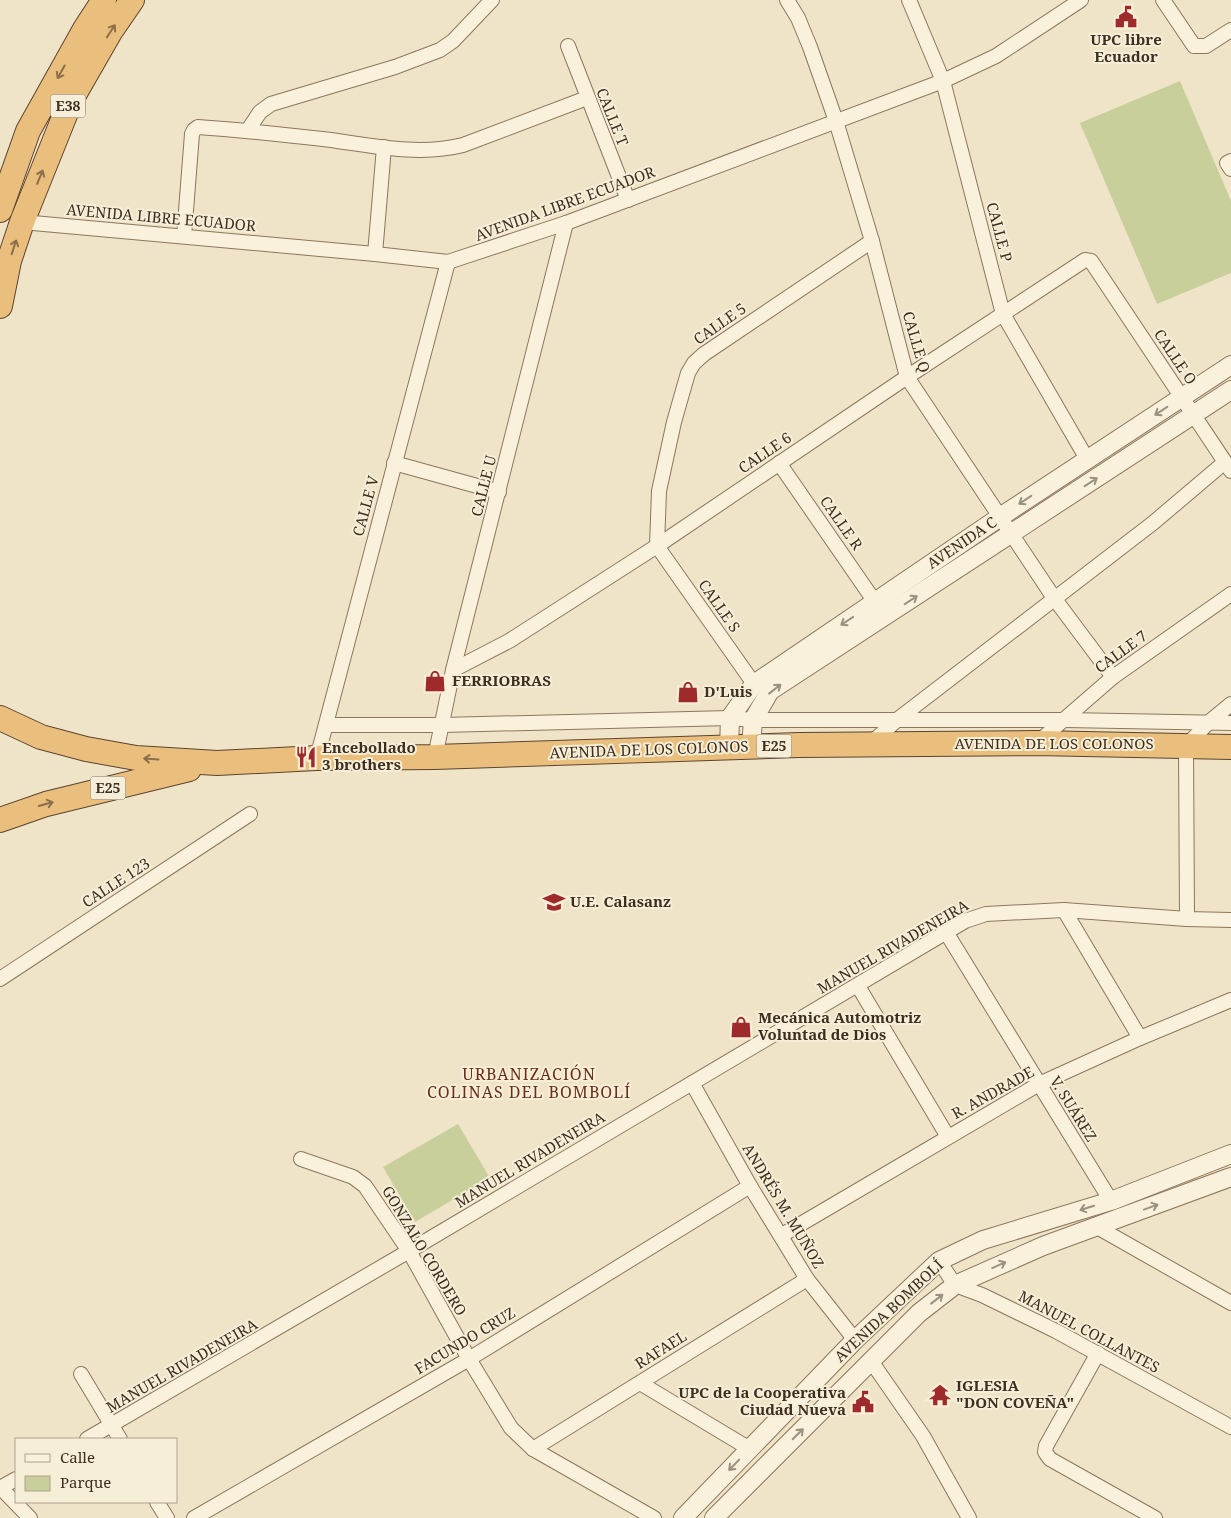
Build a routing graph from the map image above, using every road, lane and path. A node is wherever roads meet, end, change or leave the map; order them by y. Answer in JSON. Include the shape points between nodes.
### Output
{"nodes":[{"id":1,"x":104,"y":0,"type":"edge"},
{"id":2,"x":132,"y":0,"type":"edge"},
{"id":3,"x":492,"y":0,"type":"edge"},
{"id":4,"x":787,"y":0,"type":"edge"},
{"id":5,"x":909,"y":0,"type":"edge"},
{"id":6,"x":1081,"y":0,"type":"edge"},
{"id":7,"x":1163,"y":0,"type":"edge"},
{"id":8,"x":1231,"y":30,"type":"edge"},
{"id":9,"x":568,"y":46,"type":"dead end"},
{"id":10,"x":942,"y":82,"type":"junction"},
{"id":11,"x":587,"y":98,"type":"junction"},
{"id":12,"x":836,"y":121,"type":"junction"},
{"id":13,"x":248,"y":130,"type":"junction"},
{"id":14,"x":384,"y":147,"type":"junction"},
{"id":15,"x":628,"y":200,"type":"junction"},
{"id":16,"x":0,"y":210,"type":"edge"},
{"id":17,"x":22,"y":222,"type":"junction"},
{"id":18,"x":566,"y":223,"type":"junction"},
{"id":19,"x":184,"y":236,"type":"junction"},
{"id":20,"x":872,"y":241,"type":"junction"},
{"id":21,"x":375,"y":254,"type":"junction"},
{"id":22,"x":1091,"y":261,"type":"joint"},
{"id":23,"x":448,"y":262,"type":"junction"},
{"id":24,"x":0,"y":306,"type":"edge"},
{"id":25,"x":1004,"y":314,"type":"junction"},
{"id":26,"x":1231,"y":365,"type":"edge"},
{"id":27,"x":907,"y":377,"type":"junction"},
{"id":28,"x":1231,"y":390,"type":"edge"},
{"id":29,"x":1182,"y":397,"type":"junction"},
{"id":30,"x":1194,"y":414,"type":"junction"},
{"id":31,"x":1088,"y":459,"type":"junction"},
{"id":32,"x":394,"y":463,"type":"junction"},
{"id":33,"x":779,"y":463,"type":"junction"},
{"id":34,"x":1228,"y":466,"type":"edge"},
{"id":35,"x":499,"y":492,"type":"junction"},
{"id":36,"x":1000,"y":517,"type":"junction"},
{"id":37,"x":1011,"y":534,"type":"junction"},
{"id":38,"x":657,"y":546,"type":"junction"},
{"id":39,"x":1231,"y":594,"type":"edge"},
{"id":40,"x":1054,"y":598,"type":"junction"},
{"id":41,"x":875,"y":602,"type":"junction"},
{"id":42,"x":453,"y":670,"type":"junction"},
{"id":43,"x":1113,"y":677,"type":"junction"},
{"id":44,"x":754,"y":684,"type":"junction"},
{"id":45,"x":1231,"y":704,"type":"edge"},
{"id":46,"x":0,"y":718,"type":"edge"},
{"id":47,"x":730,"y":718,"type":"junction"},
{"id":48,"x":898,"y":719,"type":"junction"},
{"id":49,"x":753,"y":720,"type":"junction"},
{"id":50,"x":1065,"y":720,"type":"junction"},
{"id":51,"x":1208,"y":723,"type":"junction"},
{"id":52,"x":1231,"y":723,"type":"edge"},
{"id":53,"x":326,"y":725,"type":"junction"},
{"id":54,"x":442,"y":725,"type":"junction"},
{"id":55,"x":1036,"y":743,"type":"junction"},
{"id":56,"x":870,"y":744,"type":"junction"},
{"id":57,"x":1186,"y":746,"type":"junction"},
{"id":58,"x":1231,"y":747,"type":"edge"},
{"id":59,"x":740,"y":748,"type":"junction"},
{"id":60,"x":435,"y":757,"type":"junction"},
{"id":61,"x":317,"y":758,"type":"junction"},
{"id":62,"x":217,"y":763,"type":"junction"},
{"id":63,"x":250,"y":814,"type":"dead end"},
{"id":64,"x":0,"y":820,"type":"edge"},
{"id":65,"x":1064,"y":910,"type":"junction"},
{"id":66,"x":1187,"y":919,"type":"junction"},
{"id":67,"x":1231,"y":920,"type":"edge"},
{"id":68,"x":946,"y":932,"type":"junction"},
{"id":69,"x":0,"y":979,"type":"edge"},
{"id":70,"x":858,"y":986,"type":"junction"},
{"id":71,"x":1231,"y":1000,"type":"edge"},
{"id":72,"x":1140,"y":1038,"type":"junction"},
{"id":73,"x":692,"y":1083,"type":"junction"},
{"id":74,"x":1039,"y":1084,"type":"junction"},
{"id":75,"x":948,"y":1137,"type":"junction"},
{"id":76,"x":1231,"y":1154,"type":"edge"},
{"id":77,"x":301,"y":1159,"type":"dead end"},
{"id":78,"x":1230,"y":1178,"type":"edge"},
{"id":79,"x":750,"y":1186,"type":"junction"},
{"id":80,"x":1111,"y":1201,"type":"junction"},
{"id":81,"x":1096,"y":1227,"type":"junction"},
{"id":82,"x":782,"y":1236,"type":"junction"},
{"id":83,"x":409,"y":1251,"type":"junction"},
{"id":84,"x":939,"y":1261,"type":"junction"},
{"id":85,"x":807,"y":1278,"type":"junction"},
{"id":86,"x":955,"y":1285,"type":"junction"},
{"id":87,"x":1231,"y":1303,"type":"edge"},
{"id":88,"x":855,"y":1340,"type":"junction"},
{"id":89,"x":1098,"y":1353,"type":"junction"},
{"id":90,"x":469,"y":1359,"type":"junction"},
{"id":91,"x":871,"y":1361,"type":"junction"},
{"id":92,"x":81,"y":1374,"type":"dead end"},
{"id":93,"x":640,"y":1382,"type":"junction"},
{"id":94,"x":112,"y":1425,"type":"junction"},
{"id":95,"x":1231,"y":1427,"type":"edge"},
{"id":96,"x":89,"y":1438,"type":"edge"},
{"id":97,"x":119,"y":1438,"type":"edge"},
{"id":98,"x":533,"y":1449,"type":"junction"},
{"id":99,"x":750,"y":1449,"type":"junction"},
{"id":100,"x":15,"y":1480,"type":"edge"},
{"id":101,"x":0,"y":1488,"type":"edge"},
{"id":102,"x":158,"y":1503,"type":"edge"},
{"id":103,"x":30,"y":1518,"type":"edge"},
{"id":104,"x":167,"y":1518,"type":"edge"},
{"id":105,"x":194,"y":1518,"type":"edge"},
{"id":106,"x":654,"y":1518,"type":"edge"},
{"id":107,"x":683,"y":1518,"type":"edge"},
{"id":108,"x":714,"y":1518,"type":"edge"},
{"id":109,"x":969,"y":1518,"type":"edge"},
{"id":110,"x":1155,"y":1518,"type":"edge"}],
"edges":[{"from":1,"to":16,"type":"highway","number":"E38","one_way":true,"via":[[28,131]]},
{"from":17,"to":2,"type":"highway","number":"E38","one_way":true,"via":[[70,100]]},
{"from":3,"to":13,"type":"street","via":[[453,41],[440,50],[271,104],[260,112]]},
{"from":4,"to":12,"type":"street","name":"CALLE Q","via":[[810,47]]},
{"from":5,"to":10,"type":"street","name":"CALLE P"},
{"from":6,"to":10,"type":"street","name":"AVENIDA LIBRE ECUADOR","via":[[996,56]]},
{"from":7,"to":8,"type":"street","via":[[1194,46],[1206,46]]},
{"from":9,"to":11,"type":"street","name":"CALLE T"},
{"from":10,"to":12,"type":"street","name":"AVENIDA LIBRE ECUADOR"},
{"from":10,"to":25,"type":"street","name":"CALLE P"},
{"from":11,"to":14,"type":"street","via":[[463,145],[429,150]]},
{"from":11,"to":15,"type":"street","name":"CALLE T"},
{"from":12,"to":15,"type":"street","name":"AVENIDA LIBRE ECUADOR"},
{"from":12,"to":20,"type":"street","name":"CALLE Q"},
{"from":13,"to":14,"type":"street"},
{"from":13,"to":19,"type":"street","via":[[198,127],[194,130]]},
{"from":14,"to":21,"type":"street"},
{"from":15,"to":18,"type":"street","name":"AVENIDA LIBRE ECUADOR"},
{"from":17,"to":19,"type":"street","name":"AVENIDA LIBRE ECUADOR"},
{"from":24,"to":17,"type":"highway","number":"E38","one_way":true},
{"from":18,"to":23,"type":"street","name":"AVENIDA LIBRE ECUADOR"},
{"from":18,"to":35,"type":"street","name":"CALLE U"},
{"from":19,"to":21,"type":"street","name":"AVENIDA LIBRE ECUADOR"},
{"from":20,"to":27,"type":"street","name":"CALLE Q"},
{"from":20,"to":38,"type":"street","name":"CALLE 5","via":[[694,363],[674,422],[662,476]]},
{"from":21,"to":23,"type":"street","name":"AVENIDA LIBRE ECUADOR"},
{"from":22,"to":25,"type":"street","name":"CALLE 6","via":[[1081,261]]},
{"from":22,"to":29,"type":"street","name":"CALLE O"},
{"from":23,"to":32,"type":"street","name":"CALLE V"},
{"from":25,"to":27,"type":"street","name":"CALLE 6"},
{"from":25,"to":31,"type":"street","name":"CALLE P"},
{"from":26,"to":29,"type":"street","name":"AVENIDA C"},
{"from":27,"to":33,"type":"street","name":"CALLE 6"},
{"from":27,"to":36,"type":"street","name":"CALLE Q"},
{"from":28,"to":30,"type":"street","name":"AVENIDA C"},
{"from":29,"to":30,"type":"street","name":"CALLE O"},
{"from":29,"to":31,"type":"street","name":"AVENIDA C","one_way":true},
{"from":30,"to":34,"type":"street","name":"CALLE O"},
{"from":37,"to":30,"type":"street","name":"AVENIDA C","one_way":true},
{"from":31,"to":36,"type":"street","name":"AVENIDA C","one_way":true},
{"from":32,"to":35,"type":"street"},
{"from":32,"to":53,"type":"street","name":"CALLE V"},
{"from":33,"to":38,"type":"street","name":"CALLE 6"},
{"from":33,"to":41,"type":"street","name":"CALLE R"},
{"from":34,"to":40,"type":"street"},
{"from":35,"to":42,"type":"street","name":"CALLE U"},
{"from":36,"to":37,"type":"street","name":"CALLE Q"},
{"from":36,"to":41,"type":"street","name":"AVENIDA C"},
{"from":37,"to":40,"type":"street","name":"CALLE Q"},
{"from":49,"to":37,"type":"street","name":"AVENIDA C","one_way":true,"via":[[770,691]]},
{"from":38,"to":42,"type":"street","name":"CALLE 6","via":[[509,641]]},
{"from":38,"to":44,"type":"street","name":"CALLE S"},
{"from":39,"to":43,"type":"street","name":"CALLE 7"},
{"from":40,"to":43,"type":"street","name":"CALLE Q"},
{"from":40,"to":48,"type":"street"},
{"from":41,"to":44,"type":"street","name":"AVENIDA C","one_way":true},
{"from":42,"to":54,"type":"street","name":"CALLE U"},
{"from":43,"to":50,"type":"street","name":"CALLE 7"},
{"from":44,"to":47,"type":"street","name":"AVENIDA C"},
{"from":45,"to":51,"type":"street"},
{"from":62,"to":46,"type":"highway","name":"AVENIDA DE LOS COLONOS","number":"E25","one_way":true,"via":[[136,758],[86,749],[41,737]]},
{"from":47,"to":49,"type":"street"},
{"from":47,"to":54,"type":"street"},
{"from":47,"to":59,"type":"street"},
{"from":48,"to":49,"type":"street"},
{"from":48,"to":50,"type":"street"},
{"from":48,"to":56,"type":"street"},
{"from":49,"to":59,"type":"street","name":"AVENIDA C"},
{"from":50,"to":51,"type":"street"},
{"from":50,"to":55,"type":"street","name":"CALLE 7"},
{"from":51,"to":52,"type":"street"},
{"from":51,"to":57,"type":"street"},
{"from":53,"to":54,"type":"street"},
{"from":53,"to":61,"type":"street","name":"CALLE V"},
{"from":54,"to":60,"type":"street","name":"CALLE U"},
{"from":55,"to":56,"type":"highway","name":"AVENIDA DE LOS COLONOS","number":"E25"},
{"from":55,"to":57,"type":"highway","name":"AVENIDA DE LOS COLONOS","number":"E25"},
{"from":56,"to":59,"type":"highway","name":"AVENIDA DE LOS COLONOS","number":"E25"},
{"from":57,"to":58,"type":"highway","name":"AVENIDA DE LOS COLONOS","number":"E25"},
{"from":57,"to":66,"type":"street"},
{"from":59,"to":60,"type":"highway","name":"AVENIDA DE LOS COLONOS","number":"E25"},
{"from":60,"to":61,"type":"highway","name":"AVENIDA DE LOS COLONOS","number":"E25"},
{"from":61,"to":62,"type":"highway","name":"AVENIDA DE LOS COLONOS","number":"E25"},
{"from":64,"to":62,"type":"highway","name":"AVENIDA DE LOS COLONOS","number":"E25","one_way":true,"via":[[46,804]]},
{"from":63,"to":69,"type":"street","name":"CALLE 123"},
{"from":65,"to":66,"type":"street","name":"MANUEL RIVADENEIRA"},
{"from":65,"to":68,"type":"street","name":"MANUEL RIVADENEIRA","via":[[986,914]]},
{"from":65,"to":72,"type":"street"},
{"from":66,"to":67,"type":"street","name":"MANUEL RIVADENEIRA"},
{"from":68,"to":70,"type":"street","name":"MANUEL RIVADENEIRA"},
{"from":68,"to":74,"type":"street","name":"V. SUÁREZ"},
{"from":70,"to":73,"type":"street","name":"MANUEL RIVADENEIRA"},
{"from":70,"to":75,"type":"street"},
{"from":71,"to":72,"type":"street","name":"R. ANDRADE"},
{"from":72,"to":74,"type":"street","name":"R. ANDRADE"},
{"from":73,"to":79,"type":"street","name":"ANDRÉS M. MUÑOZ"},
{"from":73,"to":83,"type":"street","name":"MANUEL RIVADENEIRA"},
{"from":74,"to":75,"type":"street","name":"R. ANDRADE"},
{"from":74,"to":80,"type":"street","name":"V. SUÁREZ"},
{"from":75,"to":82,"type":"street","name":"R. ANDRADE"},
{"from":76,"to":80,"type":"street","name":"AVENIDA BOMBOLÍ"},
{"from":77,"to":83,"type":"street","name":"GONZALO CORDERO","via":[[360,1180]]},
{"from":81,"to":78,"type":"street","name":"AVENIDA BOMBOLÍ","one_way":true},
{"from":79,"to":82,"type":"street","name":"ANDRÉS M. MUÑOZ"},
{"from":79,"to":90,"type":"street","name":"FACUNDO CRUZ"},
{"from":80,"to":84,"type":"street","name":"AVENIDA BOMBOLÍ","one_way":true,"via":[[983,1240]]},
{"from":86,"to":81,"type":"street","name":"AVENIDA BOMBOLÍ","one_way":true,"via":[[1043,1246]]},
{"from":81,"to":87,"type":"street"},
{"from":82,"to":85,"type":"street","name":"ANDRÉS M. MUÑOZ"},
{"from":83,"to":90,"type":"street","name":"GONZALO CORDERO"},
{"from":83,"to":94,"type":"street","name":"MANUEL RIVADENEIRA"},
{"from":84,"to":86,"type":"street"},
{"from":84,"to":88,"type":"street","name":"AVENIDA BOMBOLÍ"},
{"from":85,"to":88,"type":"street","name":"ANDRÉS M. MUÑOZ"},
{"from":85,"to":93,"type":"street","name":"RAFAEL"},
{"from":86,"to":89,"type":"street","name":"MANUEL COLLANTES","via":[[982,1295]]},
{"from":91,"to":86,"type":"street","name":"AVENIDA BOMBOLÍ","one_way":true,"via":[[918,1314]]},
{"from":88,"to":99,"type":"street","name":"AVENIDA BOMBOLÍ"},
{"from":89,"to":95,"type":"street","name":"MANUEL COLLANTES"},
{"from":89,"to":110,"type":"street","via":[[1045,1452],[1050,1459]]},
{"from":90,"to":98,"type":"street","name":"GONZALO CORDERO","via":[[511,1428]]},
{"from":90,"to":105,"type":"street","name":"FACUNDO CRUZ"},
{"from":108,"to":91,"type":"street","name":"AVENIDA BOMBOLÍ","one_way":true},
{"from":91,"to":109,"type":"street","via":[[923,1436]]},
{"from":92,"to":94,"type":"street"},
{"from":93,"to":98,"type":"street","name":"RAFAEL"},
{"from":93,"to":99,"type":"street"},
{"from":94,"to":96,"type":"street","name":"MANUEL RIVADENEIRA"},
{"from":94,"to":97,"type":"street"},
{"from":98,"to":106,"type":"street","name":"GONZALO CORDERO"},
{"from":99,"to":107,"type":"street","name":"AVENIDA BOMBOLÍ","one_way":true},
{"from":100,"to":101,"type":"street"},
{"from":101,"to":103,"type":"street"},
{"from":102,"to":104,"type":"street"}]}
